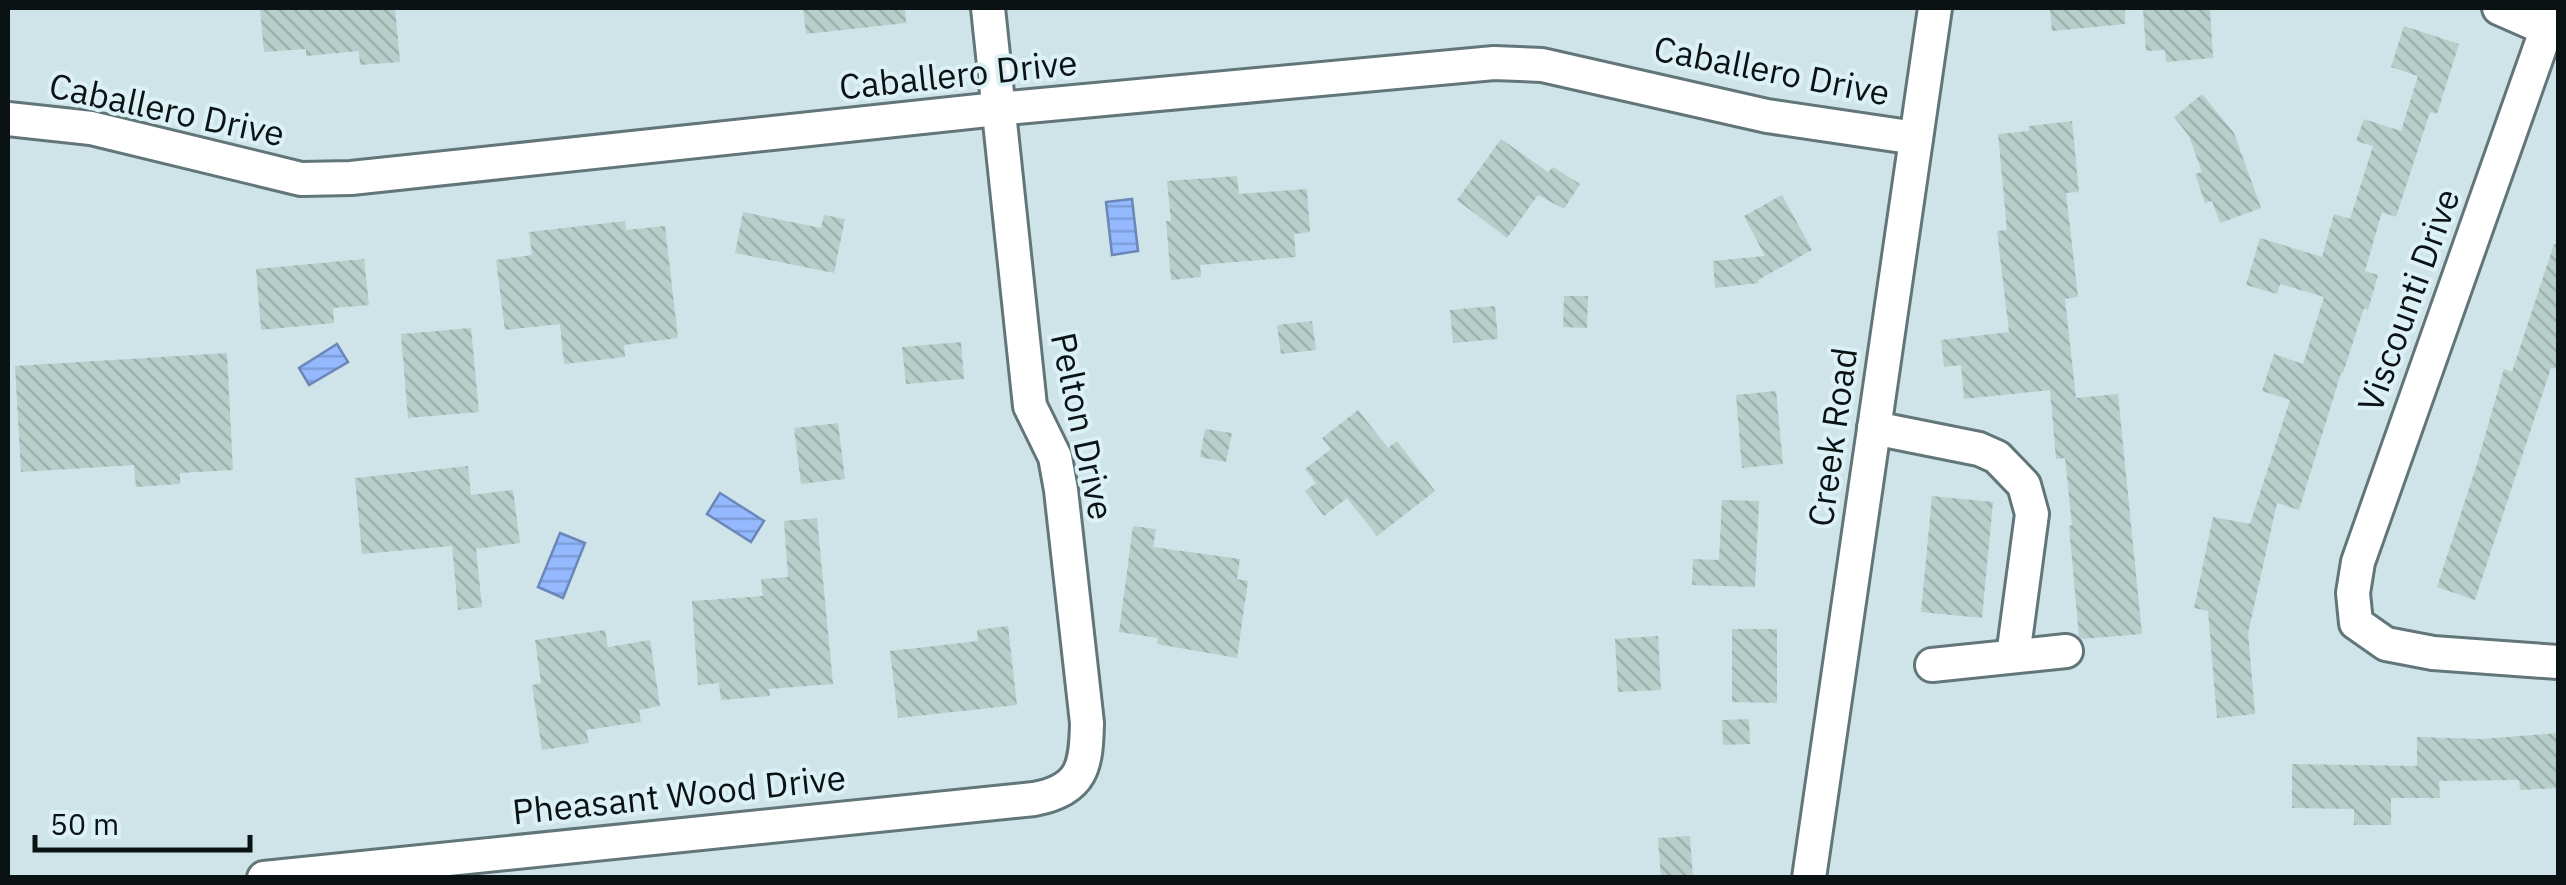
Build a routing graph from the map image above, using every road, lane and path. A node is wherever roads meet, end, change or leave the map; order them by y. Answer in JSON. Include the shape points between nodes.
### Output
{"nodes":[{"id":1,"x":988,"y":8,"type":"edge"},
{"id":2,"x":1935,"y":8,"type":"edge"},
{"id":3,"x":2498,"y":8,"type":"edge"},
{"id":4,"x":2553,"y":24,"type":"edge"},
{"id":5,"x":997,"y":109,"type":"junction"},
{"id":6,"x":8,"y":119,"type":"edge"},
{"id":7,"x":1916,"y":138,"type":"junction"},
{"id":8,"x":1874,"y":428,"type":"junction"},
{"id":9,"x":2066,"y":651,"type":"dead end"},
{"id":10,"x":2013,"y":656,"type":"junction"},
{"id":11,"x":2558,"y":662,"type":"edge"},
{"id":12,"x":1932,"y":665,"type":"dead end"},
{"id":13,"x":1086,"y":761,"type":"joint"},
{"id":14,"x":264,"y":878,"type":"edge"},
{"id":15,"x":1809,"y":878,"type":"edge"}],
"edges":[{"from":1,"to":5,"type":"street","name":"Pelton Drive"},
{"from":2,"to":7,"type":"street","name":"Creek Road"},
{"from":3,"to":4,"type":"street"},
{"from":4,"to":11,"type":"street","name":"Viscounti Drive","via":[[2358,562],[2353,593],[2356,623],[2386,644]]},
{"from":5,"to":6,"type":"street","name":"Caballero Drive","via":[[301,179],[91,128]]},
{"from":5,"to":7,"type":"street","name":"Caballero Drive","via":[[1494,63],[1542,65],[1768,116]]},
{"from":5,"to":13,"type":"street","name":"Pelton Drive","via":[[1030,406],[1062,490]]},
{"from":7,"to":8,"type":"street","name":"Creek Road"},
{"from":8,"to":10,"type":"street","via":[[1979,450],[2024,485],[2032,514]]},
{"from":8,"to":15,"type":"street","name":"Creek Road"},
{"from":9,"to":10,"type":"street"},
{"from":10,"to":12,"type":"street"},
{"from":13,"to":14,"type":"street","name":"Pheasant Wood Drive","via":[[1066,788],[1034,799]]}]}
